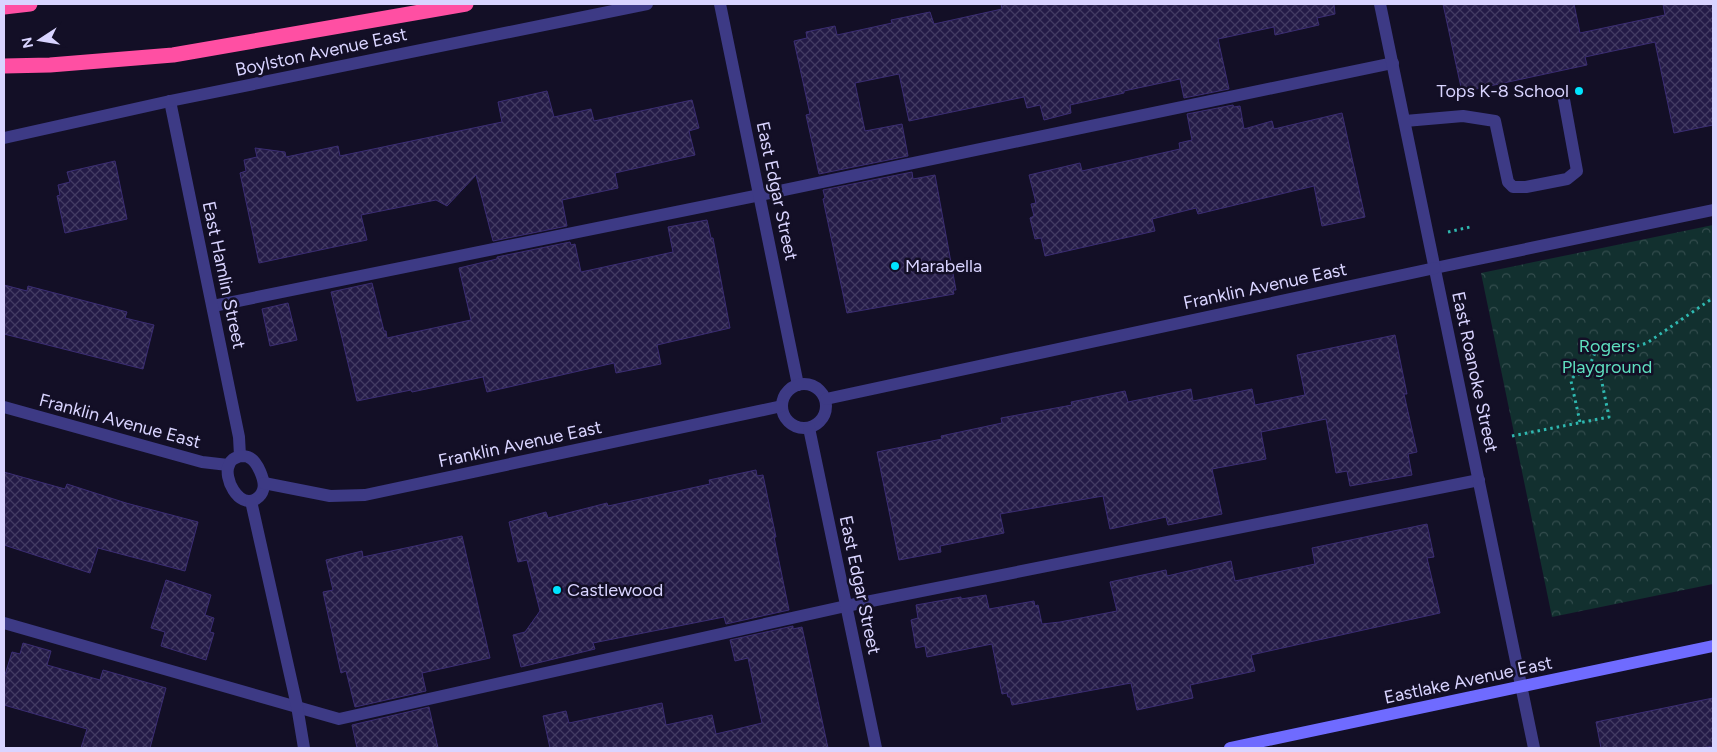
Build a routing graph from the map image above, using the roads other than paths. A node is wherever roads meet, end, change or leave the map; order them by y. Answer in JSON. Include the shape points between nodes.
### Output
{"nodes":[{"id":1,"x":30,"y":4,"type":"edge"},
{"id":2,"x":466,"y":4,"type":"edge"},
{"id":3,"x":647,"y":4,"type":"edge"},
{"id":4,"x":720,"y":4,"type":"edge"},
{"id":5,"x":1380,"y":4,"type":"edge"},
{"id":6,"x":4,"y":7,"type":"edge"},
{"id":7,"x":1393,"y":63,"type":"junction"},
{"id":8,"x":4,"y":66,"type":"edge"},
{"id":9,"x":1563,"y":94,"type":"dead end"},
{"id":10,"x":170,"y":101,"type":"junction"},
{"id":11,"x":1405,"y":121,"type":"junction"},
{"id":12,"x":4,"y":138,"type":"edge"},
{"id":13,"x":760,"y":195,"type":"junction"},
{"id":14,"x":1713,"y":210,"type":"edge"},
{"id":15,"x":1435,"y":268,"type":"junction"},
{"id":16,"x":213,"y":306,"type":"junction"},
{"id":17,"x":798,"y":385,"type":"junction"},
{"id":18,"x":826,"y":400,"type":"junction"},
{"id":19,"x":782,"y":406,"type":"junction"},
{"id":20,"x":4,"y":407,"type":"edge"},
{"id":21,"x":809,"y":428,"type":"junction"},
{"id":22,"x":240,"y":456,"type":"junction"},
{"id":23,"x":228,"y":466,"type":"junction"},
{"id":24,"x":1479,"y":480,"type":"junction"},
{"id":25,"x":264,"y":483,"type":"junction"},
{"id":26,"x":251,"y":501,"type":"junction"},
{"id":27,"x":846,"y":606,"type":"junction"},
{"id":28,"x":4,"y":623,"type":"edge"},
{"id":29,"x":1713,"y":646,"type":"edge"},
{"id":30,"x":1521,"y":686,"type":"junction"},
{"id":31,"x":297,"y":706,"type":"junction"},
{"id":32,"x":304,"y":748,"type":"edge"},
{"id":33,"x":876,"y":748,"type":"edge"},
{"id":34,"x":1230,"y":748,"type":"edge"},
{"id":35,"x":1534,"y":748,"type":"edge"}],
"edges":[{"from":1,"to":6,"type":"highway"},
{"from":2,"to":8,"type":"highway","via":[[173,55],[50,66]]},
{"from":3,"to":10,"type":"street","name":"Boylston Avenue East"},
{"from":4,"to":13,"type":"street","name":"East Edgar Street"},
{"from":5,"to":7,"type":"street","name":"East Roanoke Street"},
{"from":7,"to":11,"type":"street","name":"East Roanoke Street"},
{"from":7,"to":13,"type":"street"},
{"from":9,"to":11,"type":"street","via":[[1577,171],[1567,179],[1526,187],[1513,187],[1508,182],[1495,121],[1463,116]]},
{"from":10,"to":12,"type":"street","name":"Boylston Avenue East"},
{"from":10,"to":16,"type":"street","name":"East Hamlin Street"},
{"from":11,"to":15,"type":"street","name":"East Roanoke Street"},
{"from":13,"to":16,"type":"street"},
{"from":13,"to":17,"type":"street","name":"East Edgar Street"},
{"from":14,"to":15,"type":"street","name":"Franklin Avenue East"},
{"from":15,"to":18,"type":"street","name":"Franklin Avenue East"},
{"from":15,"to":24,"type":"street","name":"East Roanoke Street"},
{"from":16,"to":22,"type":"street","name":"East Hamlin Street"},
{"from":17,"to":18,"type":"street","via":[[816,388]]},
{"from":17,"to":19,"type":"street","via":[[785,395]]},
{"from":18,"to":21,"type":"street","via":[[825,415]]},
{"from":19,"to":21,"type":"street","via":[[788,422]]},
{"from":19,"to":25,"type":"street","name":"Franklin Avenue East","via":[[365,494],[330,496]]},
{"from":20,"to":23,"type":"street","name":"Franklin Avenue East","via":[[202,462]]},
{"from":21,"to":27,"type":"street","name":"East Edgar Street"},
{"from":22,"to":23,"type":"street"},
{"from":22,"to":25,"type":"street","via":[[255,462]]},
{"from":23,"to":26,"type":"street","via":[[227,474],[236,495]]},
{"from":24,"to":27,"type":"street"},
{"from":24,"to":30,"type":"street","name":"East Roanoke Street"},
{"from":25,"to":26,"type":"street","via":[[258,498]]},
{"from":26,"to":31,"type":"street"},
{"from":27,"to":31,"type":"street","via":[[339,719]]},
{"from":27,"to":33,"type":"street","name":"East Edgar Street"},
{"from":28,"to":31,"type":"street"},
{"from":29,"to":30,"type":"main road","name":"Eastlake Avenue East"},
{"from":30,"to":34,"type":"main road","name":"Eastlake Avenue East"},
{"from":30,"to":35,"type":"street","name":"East Roanoke Street"},
{"from":31,"to":32,"type":"street"}]}
